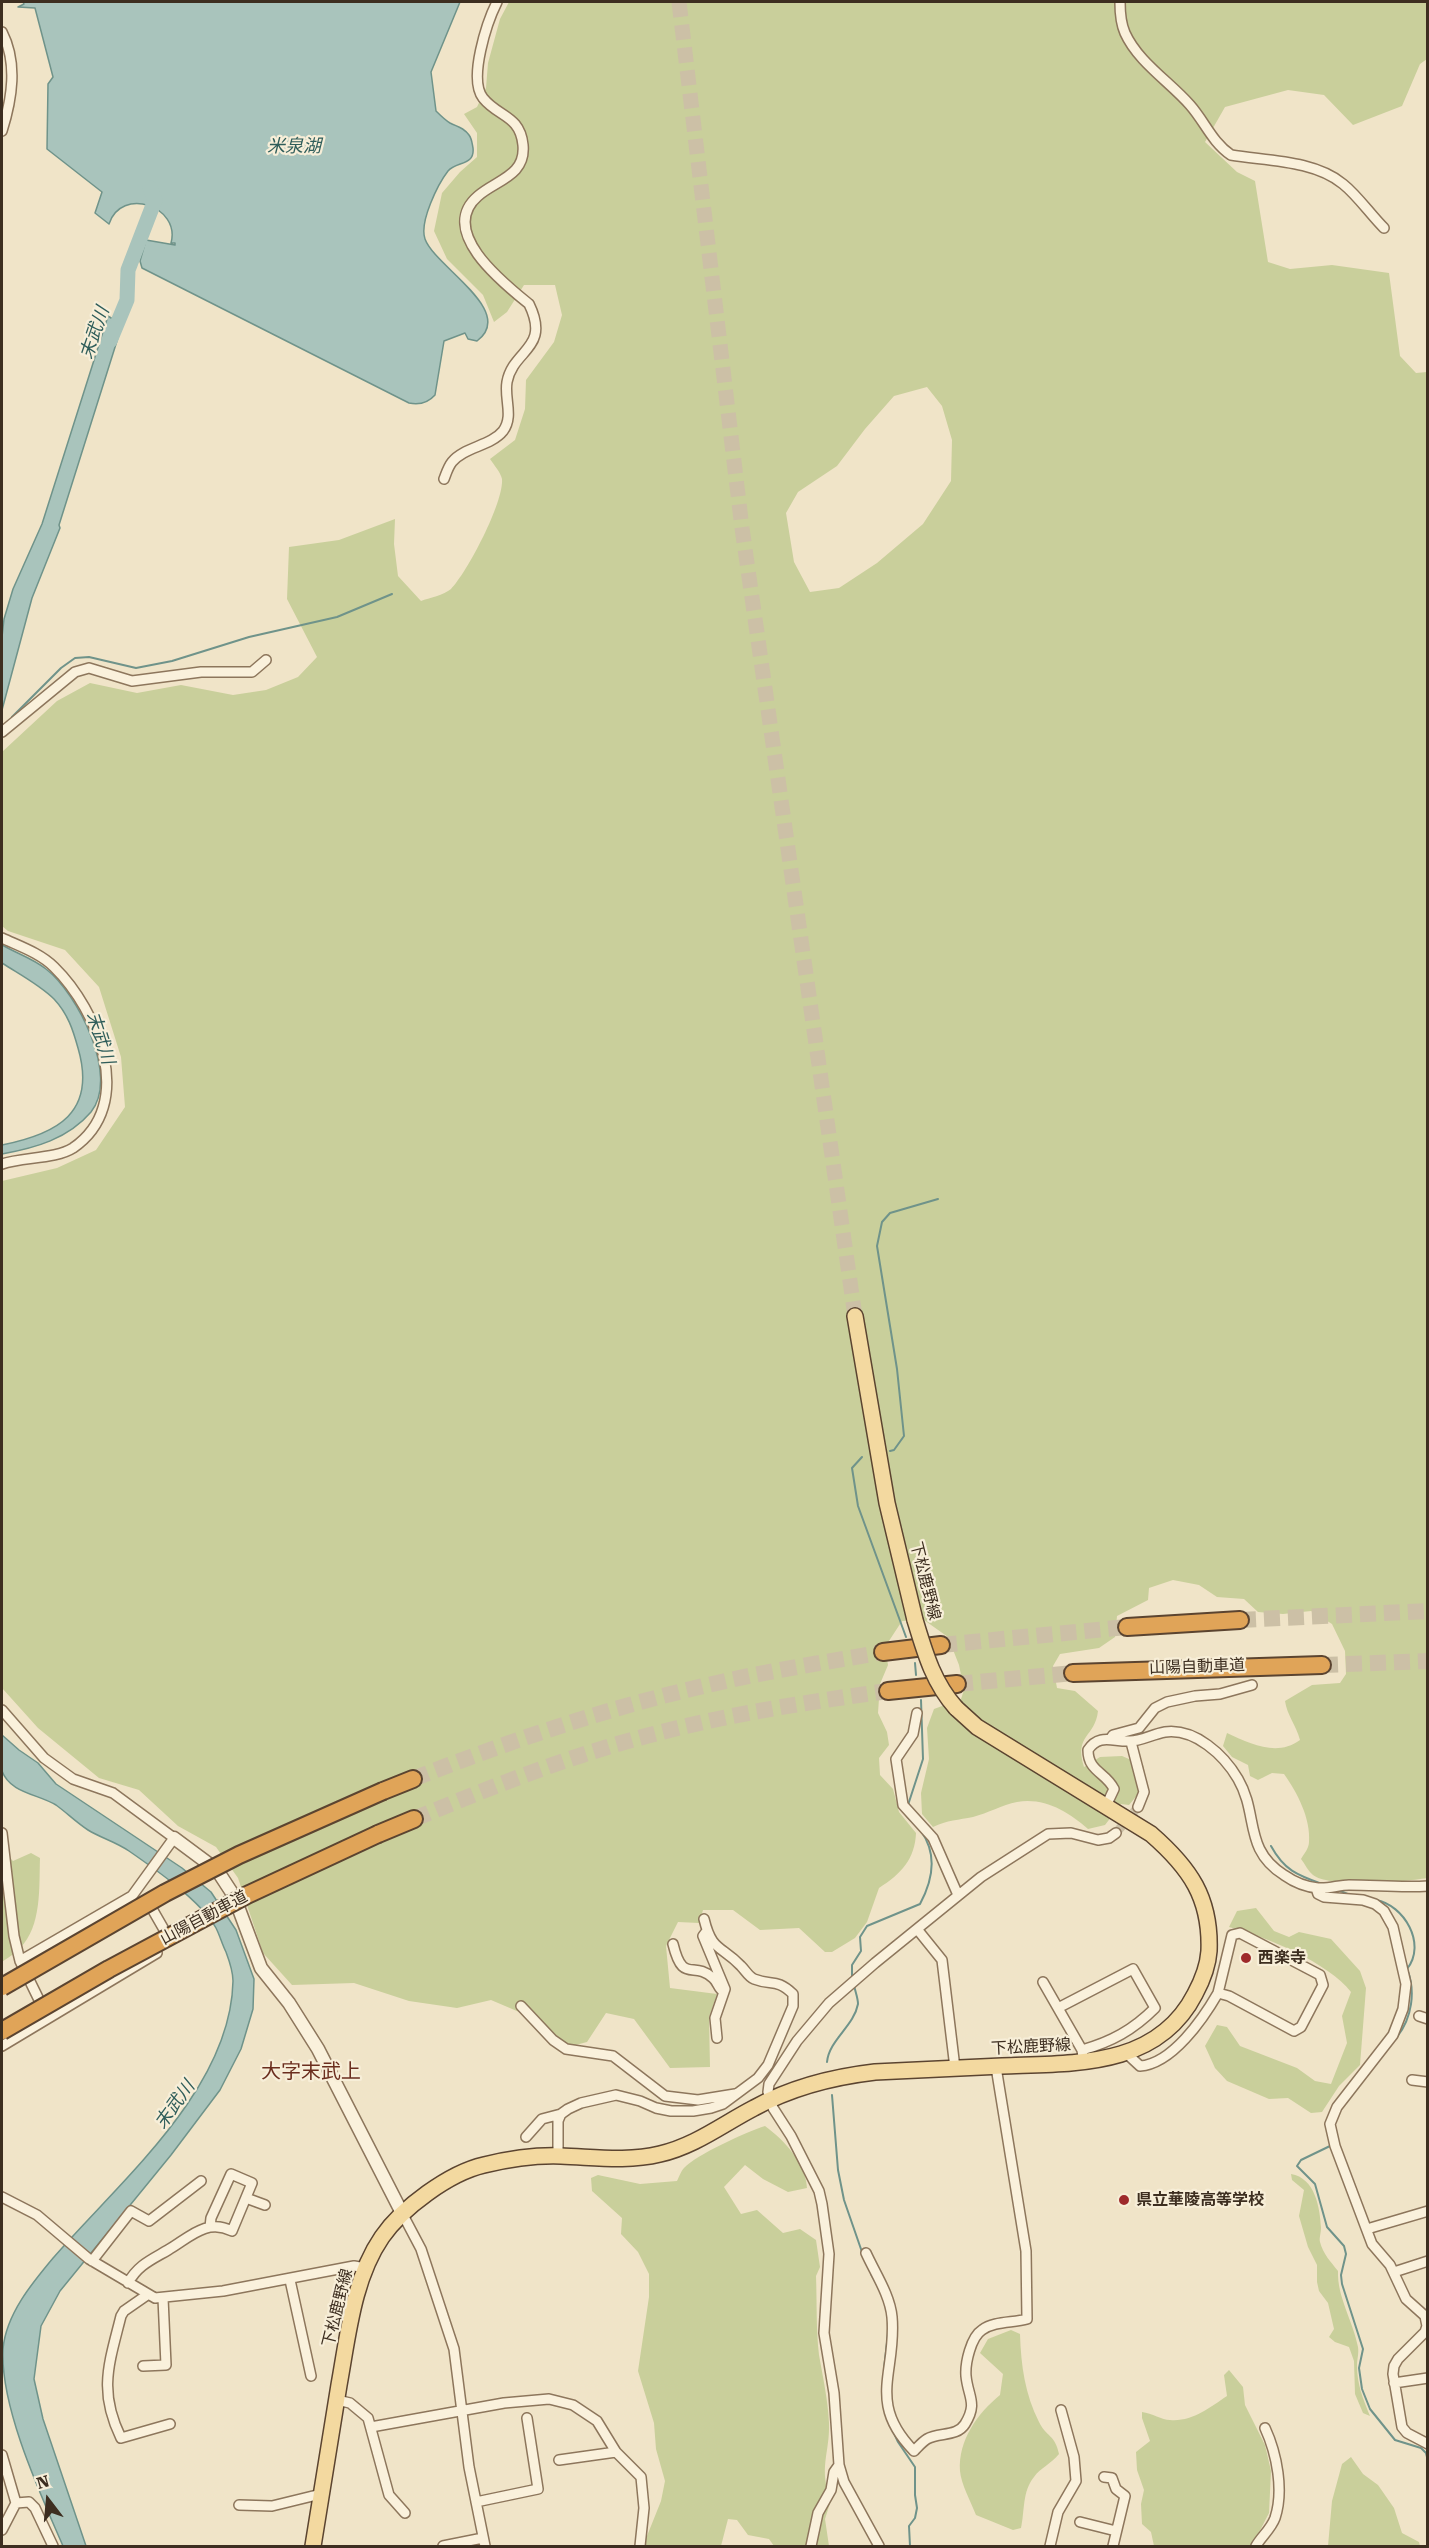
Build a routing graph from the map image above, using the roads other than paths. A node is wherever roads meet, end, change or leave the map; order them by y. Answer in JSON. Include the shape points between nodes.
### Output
{"nodes":[{"id":1,"x":496,"y":2,"type":"edge"},
{"id":2,"x":1120,"y":2,"type":"edge"},
{"id":3,"x":2,"y":33,"type":"edge"},
{"id":4,"x":2,"y":131,"type":"edge"},
{"id":5,"x":1384,"y":228,"type":"dead end"},
{"id":6,"x":444,"y":479,"type":"dead end"},
{"id":7,"x":266,"y":660,"type":"dead end"},
{"id":8,"x":2,"y":732,"type":"edge"},
{"id":9,"x":2,"y":938,"type":"edge"},
{"id":10,"x":2,"y":1164,"type":"edge"},
{"id":11,"x":855,"y":1316,"type":"tunnel mouth"},
{"id":12,"x":1240,"y":1620,"type":"tunnel mouth"},
{"id":13,"x":1127,"y":1627,"type":"tunnel mouth"},
{"id":14,"x":941,"y":1645,"type":"tunnel mouth"},
{"id":15,"x":883,"y":1653,"type":"tunnel mouth"},
{"id":16,"x":1322,"y":1665,"type":"tunnel mouth"},
{"id":17,"x":1073,"y":1673,"type":"tunnel mouth"},
{"id":18,"x":957,"y":1684,"type":"tunnel mouth"},
{"id":19,"x":1252,"y":1685,"type":"dead end"},
{"id":20,"x":888,"y":1691,"type":"tunnel mouth"},
{"id":21,"x":2,"y":1710,"type":"edge"},
{"id":22,"x":917,"y":1713,"type":"dead end"},
{"id":23,"x":1110,"y":1739,"type":"junction"},
{"id":24,"x":1131,"y":1742,"type":"junction"},
{"id":25,"x":413,"y":1779,"type":"tunnel mouth"},
{"id":26,"x":1106,"y":1806,"type":"junction"},
{"id":27,"x":1138,"y":1807,"type":"tunnel mouth"},
{"id":28,"x":414,"y":1819,"type":"tunnel mouth"},
{"id":29,"x":2,"y":1833,"type":"edge"},
{"id":30,"x":1116,"y":1833,"type":"tunnel mouth"},
{"id":31,"x":174,"y":1838,"type":"junction"},
{"id":32,"x":1428,"y":1886,"type":"edge"},
{"id":33,"x":1316,"y":1888,"type":"junction"},
{"id":34,"x":134,"y":1893,"type":"junction"},
{"id":35,"x":958,"y":1895,"type":"junction"},
{"id":36,"x":704,"y":1919,"type":"dead end"},
{"id":37,"x":917,"y":1929,"type":"junction"},
{"id":38,"x":707,"y":1930,"type":"junction"},
{"id":39,"x":673,"y":1944,"type":"dead end"},
{"id":40,"x":20,"y":1961,"type":"junction"},
{"id":41,"x":1043,"y":1982,"type":"dead end"},
{"id":42,"x":2,"y":1987,"type":"edge"},
{"id":43,"x":724,"y":1992,"type":"junction"},
{"id":44,"x":1218,"y":1993,"type":"junction"},
{"id":45,"x":521,"y":2006,"type":"dead end"},
{"id":46,"x":1058,"y":2008,"type":"junction"},
{"id":47,"x":48,"y":2018,"type":"junction"},
{"id":48,"x":2,"y":2031,"type":"edge"},
{"id":49,"x":717,"y":2038,"type":"dead end"},
{"id":50,"x":2,"y":2046,"type":"edge"},
{"id":51,"x":1126,"y":2053,"type":"junction"},
{"id":52,"x":1083,"y":2056,"type":"junction"},
{"id":53,"x":996,"y":2067,"type":"junction"},
{"id":54,"x":955,"y":2068,"type":"junction"},
{"id":55,"x":758,"y":2078,"type":"junction"},
{"id":56,"x":1412,"y":2080,"type":"dead end"},
{"id":57,"x":1428,"y":2082,"type":"edge"},
{"id":58,"x":769,"y":2092,"type":"junction"},
{"id":59,"x":735,"y":2094,"type":"junction"},
{"id":60,"x":561,"y":2114,"type":"junction"},
{"id":61,"x":526,"y":2137,"type":"dead end"},
{"id":62,"x":558,"y":2156,"type":"junction"},
{"id":63,"x":201,"y":2181,"type":"dead end"},
{"id":64,"x":2,"y":2197,"type":"edge"},
{"id":65,"x":246,"y":2198,"type":"junction"},
{"id":66,"x":265,"y":2205,"type":"dead end"},
{"id":67,"x":1428,"y":2211,"type":"edge"},
{"id":68,"x":402,"y":2213,"type":"junction"},
{"id":69,"x":210,"y":2227,"type":"junction"},
{"id":70,"x":1367,"y":2229,"type":"junction"},
{"id":71,"x":866,"y":2253,"type":"dead end"},
{"id":72,"x":90,"y":2260,"type":"junction"},
{"id":73,"x":1428,"y":2261,"type":"edge"},
{"id":74,"x":366,"y":2268,"type":"junction"},
{"id":75,"x":1394,"y":2272,"type":"junction"},
{"id":76,"x":290,"y":2280,"type":"junction"},
{"id":77,"x":128,"y":2283,"type":"junction"},
{"id":78,"x":147,"y":2295,"type":"junction"},
{"id":79,"x":163,"y":2298,"type":"junction"},
{"id":80,"x":143,"y":2366,"type":"dead end"},
{"id":81,"x":311,"y":2376,"type":"dead end"},
{"id":82,"x":1428,"y":2378,"type":"edge"},
{"id":83,"x":1394,"y":2383,"type":"junction"},
{"id":84,"x":337,"y":2400,"type":"junction"},
{"id":85,"x":1062,"y":2410,"type":"dead end"},
{"id":86,"x":460,"y":2412,"type":"junction"},
{"id":87,"x":527,"y":2418,"type":"dead end"},
{"id":88,"x":170,"y":2424,"type":"dead end"},
{"id":89,"x":371,"y":2427,"type":"junction"},
{"id":90,"x":1265,"y":2428,"type":"dead end"},
{"id":91,"x":1428,"y":2444,"type":"edge"},
{"id":92,"x":616,"y":2452,"type":"junction"},
{"id":93,"x":2,"y":2455,"type":"edge"},
{"id":94,"x":559,"y":2460,"type":"dead end"},
{"id":95,"x":839,"y":2465,"type":"junction"},
{"id":96,"x":1104,"y":2477,"type":"dead end"},
{"id":97,"x":321,"y":2494,"type":"junction"},
{"id":98,"x":476,"y":2502,"type":"junction"},
{"id":99,"x":16,"y":2503,"type":"junction"},
{"id":100,"x":239,"y":2505,"type":"dead end"},
{"id":101,"x":405,"y":2513,"type":"dead end"},
{"id":102,"x":1080,"y":2522,"type":"dead end"},
{"id":103,"x":2,"y":2530,"type":"edge"},
{"id":104,"x":1116,"y":2532,"type":"junction"},
{"id":105,"x":484,"y":2542,"type":"edge"},
{"id":106,"x":53,"y":2547,"type":"edge"},
{"id":107,"x":313,"y":2547,"type":"edge"},
{"id":108,"x":442,"y":2547,"type":"edge"},
{"id":109,"x":640,"y":2547,"type":"edge"},
{"id":110,"x":811,"y":2547,"type":"edge"},
{"id":111,"x":879,"y":2547,"type":"edge"},
{"id":112,"x":1050,"y":2547,"type":"edge"},
{"id":113,"x":1113,"y":2547,"type":"edge"},
{"id":114,"x":1256,"y":2547,"type":"edge"}],
"edges":[{"from":1,"to":6,"type":"street","via":[[477,84],[484,99],[515,124],[523,146],[516,170],[478,195],[469,206],[466,235],[472,248],[529,304],[537,330],[527,351],[510,370],[507,425],[501,434],[452,462]]},
{"from":2,"to":5,"type":"street","via":[[1125,33],[1132,45],[1191,106],[1223,149],[1231,155],[1294,165],[1331,176]]},
{"from":3,"to":4,"type":"street","via":[[7,42],[12,82]]},
{"from":7,"to":8,"type":"street","via":[[252,672],[201,672],[132,681],[89,668],[75,672]]},
{"from":9,"to":10,"type":"street","via":[[43,958],[70,986],[95,1026],[107,1085],[103,1111],[71,1150]]},
{"from":11,"to":26,"type":"main road","name":"下松鹿野線","bridge":true,"via":[[887,1503],[915,1620],[933,1675],[944,1694],[977,1727]]},
{"from":12,"to":13,"type":"highway"},
{"from":14,"to":15,"type":"highway"},
{"from":16,"to":17,"type":"highway","name":"山陽自動車道"},
{"from":18,"to":20,"type":"highway"},
{"from":19,"to":23,"type":"street","via":[[1167,1702],[1155,1708],[1139,1728]]},
{"from":21,"to":31,"type":"street","via":[[44,1758],[74,1779],[113,1792]]},
{"from":22,"to":35,"type":"street","via":[[913,1734],[896,1759],[900,1796],[933,1838]]},
{"from":23,"to":24,"type":"street"},
{"from":23,"to":26,"type":"street","via":[[1093,1742],[1088,1750],[1091,1765],[1114,1789]]},
{"from":24,"to":27,"type":"street","via":[[1144,1792]]},
{"from":24,"to":33,"type":"street","via":[[1166,1732],[1193,1736],[1208,1746],[1238,1779],[1261,1855],[1284,1875]]},
{"from":25,"to":42,"type":"highway","bridge":true,"via":[[249,1850],[165,1893]]},
{"from":26,"to":51,"type":"main road","name":"下松鹿野線","via":[[1151,1834],[1189,1873],[1200,1893],[1210,1935],[1203,1980],[1191,2004],[1153,2040]]},
{"from":28,"to":48,"type":"highway","name":"山陽自動車道","bridge":true,"via":[[237,1900]]},
{"from":29,"to":40,"type":"street","via":[[9,1907]]},
{"from":30,"to":35,"type":"street","via":[[1098,1840],[1071,1833],[1048,1834]]},
{"from":31,"to":34,"type":"street"},
{"from":31,"to":68,"type":"street","via":[[217,1870],[234,1896],[261,1968],[318,2049]]},
{"from":32,"to":33,"type":"street"},
{"from":33,"to":70,"type":"street","via":[[1324,1897],[1363,1900],[1384,1911],[1393,1927],[1406,1984],[1403,2009],[1393,2035],[1337,2107],[1330,2124]]},
{"from":34,"to":40,"type":"street"},
{"from":34,"to":47,"type":"street","via":[[147,1899],[173,1944]]},
{"from":35,"to":37,"type":"street"},
{"from":36,"to":38,"type":"street"},
{"from":37,"to":54,"type":"street","via":[[942,1960]]},
{"from":37,"to":58,"type":"street","via":[[829,2003],[797,2041]]},
{"from":38,"to":43,"type":"street","via":[[703,1936],[705,1944],[722,1977]]},
{"from":38,"to":55,"type":"street","via":[[719,1950],[747,1975],[784,1985],[795,1997],[768,2065]]},
{"from":39,"to":43,"type":"street","via":[[677,1960],[686,1971],[710,1976]]},
{"from":40,"to":47,"type":"street"},
{"from":41,"to":46,"type":"street"},
{"from":43,"to":49,"type":"street","via":[[715,2018]]},
{"from":44,"to":44,"type":"street","via":[[1293,2031],[1301,2027],[1323,1985],[1320,1975],[1240,1933],[1232,1935]]},
{"from":44,"to":51,"type":"street","via":[[1182,2042],[1161,2060],[1140,2066]]},
{"from":45,"to":59,"type":"street","via":[[566,2049],[613,2056],[665,2096],[698,2100]]},
{"from":46,"to":52,"type":"street"},
{"from":46,"to":52,"type":"street","via":[[1133,1969],[1155,2008],[1122,2036]]},
{"from":47,"to":50,"type":"street"},
{"from":51,"to":52,"type":"main road","name":"下松鹿野線"},
{"from":52,"to":53,"type":"main road","name":"下松鹿野線"},
{"from":53,"to":54,"type":"main road","name":"下松鹿野線"},
{"from":53,"to":71,"type":"street","via":[[1026,2251],[1027,2319],[981,2330],[973,2340],[966,2376],[972,2411],[957,2432],[927,2439],[914,2451],[900,2436],[889,2409],[885,2392],[892,2315]]},
{"from":54,"to":58,"type":"main road","name":"下松鹿野線","via":[[844,2075]]},
{"from":55,"to":58,"type":"street"},
{"from":55,"to":59,"type":"street"},
{"from":56,"to":57,"type":"street"},
{"from":58,"to":62,"type":"main road","name":"下松鹿野線","via":[[687,2145],[660,2154],[607,2159]]},
{"from":58,"to":95,"type":"street","via":[[777,2117],[791,2136],[822,2204],[829,2254],[824,2333],[834,2393]]},
{"from":59,"to":60,"type":"street","via":[[711,2109],[693,2111],[656,2108],[616,2095],[581,2103]]},
{"from":60,"to":61,"type":"street","via":[[542,2119]]},
{"from":60,"to":62,"type":"street"},
{"from":62,"to":68,"type":"main road","name":"下松鹿野線","via":[[524,2157],[481,2166],[455,2177]]},
{"from":63,"to":72,"type":"street","via":[[154,2219],[149,2221],[131,2211]]},
{"from":64,"to":72,"type":"street","via":[[37,2215]]},
{"from":65,"to":66,"type":"street"},
{"from":65,"to":69,"type":"street","via":[[232,2231],[222,2226]]},
{"from":65,"to":69,"type":"street","via":[[252,2183],[231,2174]]},
{"from":67,"to":70,"type":"street"},
{"from":68,"to":74,"type":"main road","name":"下松鹿野線","via":[[382,2238]]},
{"from":68,"to":86,"type":"street","via":[[421,2249],[454,2349]]},
{"from":69,"to":77,"type":"street","via":[[197,2230],[152,2258],[135,2270]]},
{"from":70,"to":75,"type":"street","via":[[1372,2244]]},
{"from":72,"to":77,"type":"street"},
{"from":73,"to":75,"type":"street"},
{"from":74,"to":76,"type":"street","via":[[354,2266]]},
{"from":74,"to":84,"type":"main road","name":"下松鹿野線","via":[[349,2328]]},
{"from":75,"to":83,"type":"street","via":[[1402,2292],[1425,2316],[1427,2325],[1422,2337],[1394,2366]]},
{"from":76,"to":79,"type":"street"},
{"from":76,"to":81,"type":"street"},
{"from":77,"to":78,"type":"street"},
{"from":78,"to":79,"type":"street"},
{"from":78,"to":88,"type":"street","via":[[121,2316],[108,2368],[108,2409],[121,2438]]},
{"from":79,"to":80,"type":"street","via":[[166,2365]]},
{"from":82,"to":83,"type":"street"},
{"from":83,"to":91,"type":"street","via":[[1402,2427]]},
{"from":84,"to":89,"type":"street","via":[[359,2409]]},
{"from":84,"to":97,"type":"main road","name":"下松鹿野線"},
{"from":85,"to":112,"type":"street","via":[[1076,2481],[1058,2512]]},
{"from":86,"to":89,"type":"street"},
{"from":86,"to":92,"type":"street","via":[[504,2403],[556,2399],[597,2421]]},
{"from":86,"to":98,"type":"street"},
{"from":87,"to":98,"type":"street","via":[[538,2489]]},
{"from":89,"to":101,"type":"street","via":[[389,2495]]},
{"from":90,"to":114,"type":"street","via":[[1275,2457],[1278,2493],[1275,2519]]},
{"from":92,"to":94,"type":"street"},
{"from":92,"to":109,"type":"street","via":[[642,2481]]},
{"from":93,"to":99,"type":"street"},
{"from":95,"to":110,"type":"street","via":[[819,2512]]},
{"from":95,"to":111,"type":"street"},
{"from":96,"to":104,"type":"street","via":[[1112,2478],[1125,2496]]},
{"from":97,"to":100,"type":"street","via":[[272,2506]]},
{"from":97,"to":107,"type":"main road","name":"下松鹿野線"},
{"from":98,"to":105,"type":"street"},
{"from":99,"to":103,"type":"street"},
{"from":99,"to":106,"type":"street","via":[[29,2502],[35,2508]]},
{"from":102,"to":104,"type":"street"},
{"from":104,"to":113,"type":"street"},
{"from":105,"to":108,"type":"street"}]}
